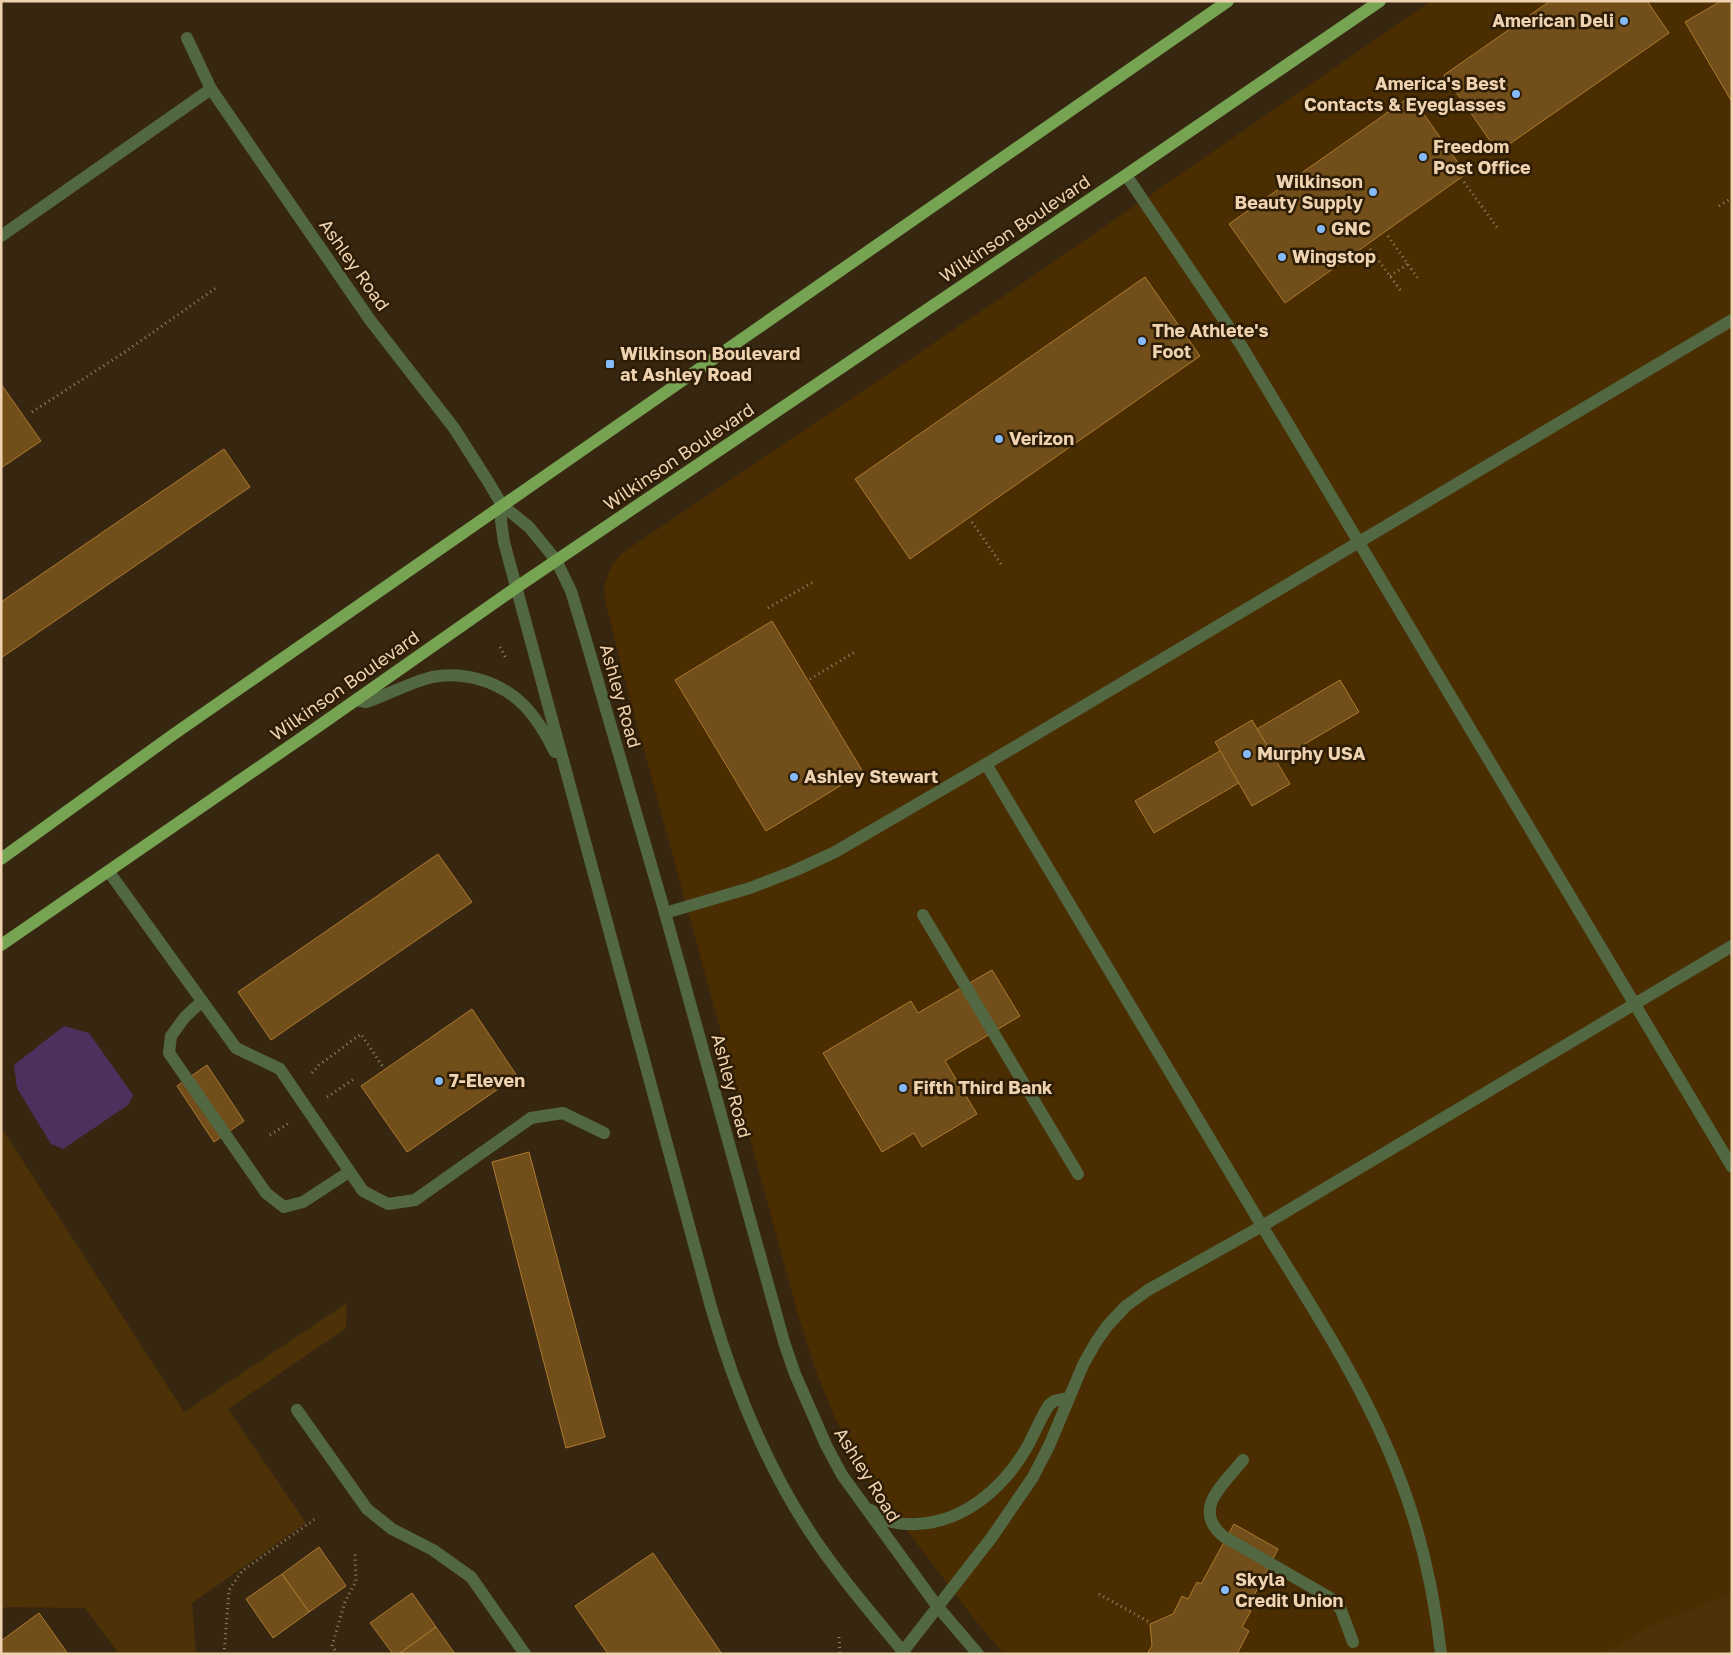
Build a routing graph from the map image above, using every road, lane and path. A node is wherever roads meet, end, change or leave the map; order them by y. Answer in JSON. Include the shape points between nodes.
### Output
{"nodes":[{"id":1,"x":1228,"y":1,"type":"edge"},
{"id":2,"x":1380,"y":1,"type":"edge"},
{"id":3,"x":187,"y":38,"type":"dead end"},
{"id":4,"x":210,"y":89,"type":"junction"},
{"id":5,"x":1126,"y":175,"type":"junction"},
{"id":6,"x":1464,"y":182,"type":"dead end"},
{"id":7,"x":1732,"y":198,"type":"edge"},
{"id":8,"x":1719,"y":206,"type":"dead end"},
{"id":9,"x":1499,"y":230,"type":"dead end"},
{"id":10,"x":1,"y":236,"type":"edge"},
{"id":11,"x":1388,"y":236,"type":"dead end"},
{"id":12,"x":1370,"y":249,"type":"dead end"},
{"id":13,"x":1408,"y":264,"type":"junction"},
{"id":14,"x":1390,"y":276,"type":"junction"},
{"id":15,"x":1419,"y":280,"type":"dead end"},
{"id":16,"x":216,"y":288,"type":"dead end"},
{"id":17,"x":1401,"y":291,"type":"dead end"},
{"id":18,"x":1732,"y":320,"type":"edge"},
{"id":19,"x":32,"y":412,"type":"dead end"},
{"id":20,"x":502,"y":505,"type":"junction"},
{"id":21,"x":972,"y":522,"type":"dead end"},
{"id":22,"x":1359,"y":542,"type":"junction"},
{"id":23,"x":556,"y":560,"type":"junction"},
{"id":24,"x":1001,"y":564,"type":"dead end"},
{"id":25,"x":815,"y":581,"type":"dead end"},
{"id":26,"x":517,"y":587,"type":"junction"},
{"id":27,"x":768,"y":608,"type":"dead end"},
{"id":28,"x":500,"y":647,"type":"dead end"},
{"id":29,"x":855,"y":652,"type":"dead end"},
{"id":30,"x":506,"y":658,"type":"dead end"},
{"id":31,"x":810,"y":679,"type":"dead end"},
{"id":32,"x":356,"y":700,"type":"junction"},
{"id":33,"x":986,"y":764,"type":"junction"},
{"id":34,"x":570,"y":786,"type":"junction"},
{"id":35,"x":1,"y":859,"type":"edge"},
{"id":36,"x":109,"y":872,"type":"junction"},
{"id":37,"x":665,"y":912,"type":"junction"},
{"id":38,"x":923,"y":915,"type":"dead end"},
{"id":39,"x":1,"y":945,"type":"edge"},
{"id":40,"x":1732,"y":946,"type":"edge"},
{"id":41,"x":202,"y":1000,"type":"junction"},
{"id":42,"x":1634,"y":1004,"type":"junction"},
{"id":43,"x":383,"y":1066,"type":"dead end"},
{"id":44,"x":311,"y":1074,"type":"dead end"},
{"id":45,"x":604,"y":1133,"type":"dead end"},
{"id":46,"x":1732,"y":1167,"type":"edge"},
{"id":47,"x":349,"y":1172,"type":"junction"},
{"id":48,"x":1078,"y":1174,"type":"dead end"},
{"id":49,"x":1262,"y":1226,"type":"junction"},
{"id":50,"x":1069,"y":1398,"type":"junction"},
{"id":51,"x":297,"y":1410,"type":"dead end"},
{"id":52,"x":1243,"y":1460,"type":"dead end"},
{"id":53,"x":856,"y":1496,"type":"junction"},
{"id":54,"x":315,"y":1519,"type":"dead end"},
{"id":55,"x":355,"y":1553,"type":"dead end"},
{"id":56,"x":1099,"y":1594,"type":"dead end"},
{"id":57,"x":937,"y":1606,"type":"junction"},
{"id":58,"x":1149,"y":1622,"type":"dead end"},
{"id":59,"x":839,"y":1637,"type":"dead end"},
{"id":60,"x":1352,"y":1642,"type":"dead end"},
{"id":61,"x":903,"y":1653,"type":"edge"},
{"id":62,"x":224,"y":1654,"type":"edge"},
{"id":63,"x":338,"y":1654,"type":"edge"},
{"id":64,"x":525,"y":1654,"type":"edge"},
{"id":65,"x":840,"y":1654,"type":"edge"},
{"id":66,"x":978,"y":1654,"type":"edge"},
{"id":67,"x":1441,"y":1654,"type":"edge"}],
"edges":[{"from":1,"to":20,"type":"main road"},
{"from":2,"to":5,"type":"main road","name":"Wilkinson Boulevard"},
{"from":3,"to":4,"type":"street","name":"Ashley Road"},
{"from":4,"to":10,"type":"street"},
{"from":4,"to":20,"type":"street","name":"Ashley Road","via":[[370,320],[454,428]]},
{"from":5,"to":22,"type":"street","via":[[1242,345]]},
{"from":5,"to":23,"type":"main road","name":"Wilkinson Boulevard"},
{"from":6,"to":9,"type":"path"},
{"from":7,"to":8,"type":"path"},
{"from":11,"to":13,"type":"path"},
{"from":12,"to":14,"type":"path"},
{"from":13,"to":14,"type":"path"},
{"from":13,"to":15,"type":"path"},
{"from":14,"to":17,"type":"path"},
{"from":16,"to":19,"type":"path"},
{"from":18,"to":22,"type":"street"},
{"from":20,"to":23,"type":"street","name":"Ashley Road","via":[[530,527]]},
{"from":20,"to":26,"type":"street","via":[[502,534]]},
{"from":20,"to":35,"type":"main road"},
{"from":21,"to":24,"type":"path"},
{"from":22,"to":33,"type":"street"},
{"from":22,"to":42,"type":"street"},
{"from":23,"to":26,"type":"main road","name":"Wilkinson Boulevard"},
{"from":23,"to":37,"type":"street","name":"Ashley Road","via":[[571,591]]},
{"from":25,"to":27,"type":"path"},
{"from":26,"to":32,"type":"main road","name":"Wilkinson Boulevard"},
{"from":26,"to":34,"type":"street"},
{"from":28,"to":30,"type":"path"},
{"from":29,"to":31,"type":"path"},
{"from":32,"to":34,"type":"street","via":[[366,702],[420,681],[446,675],[468,676],[494,684],[514,695],[536,718]]},
{"from":32,"to":36,"type":"main road","name":"Wilkinson Boulevard"},
{"from":33,"to":37,"type":"street","via":[[818,861],[750,888]]},
{"from":33,"to":49,"type":"street"},
{"from":34,"to":61,"type":"street","via":[[711,1307],[736,1385],[771,1463],[799,1514],[842,1577]]},
{"from":36,"to":39,"type":"main road","name":"Wilkinson Boulevard"},
{"from":36,"to":41,"type":"street"},
{"from":37,"to":53,"type":"street","name":"Ashley Road","via":[[784,1342],[808,1408]]},
{"from":38,"to":48,"type":"street"},
{"from":40,"to":42,"type":"street"},
{"from":41,"to":47,"type":"street","via":[[236,1048],[280,1069]]},
{"from":41,"to":47,"type":"street","via":[[171,1036],[170,1053],[266,1194],[284,1207],[303,1202]]},
{"from":42,"to":46,"type":"street"},
{"from":42,"to":49,"type":"street"},
{"from":43,"to":44,"type":"path","via":[[361,1034]]},
{"from":45,"to":47,"type":"street","via":[[563,1113],[531,1118],[415,1200],[388,1204],[363,1191]]},
{"from":49,"to":50,"type":"street","via":[[1176,1273],[1126,1306],[1096,1342]]},
{"from":49,"to":67,"type":"street","via":[[1338,1351],[1394,1464],[1420,1544]]},
{"from":50,"to":53,"type":"street","via":[[1049,1404],[1026,1448],[1003,1480],[957,1515],[928,1523],[897,1523],[879,1517]]},
{"from":50,"to":57,"type":"street","via":[[1028,1485]]},
{"from":51,"to":64,"type":"street","via":[[367,1509],[392,1529],[433,1550],[471,1578]]},
{"from":52,"to":60,"type":"street","via":[[1212,1500],[1209,1509],[1211,1523],[1223,1536],[1332,1599],[1341,1610]]},
{"from":53,"to":57,"type":"street","name":"Ashley Road"},
{"from":54,"to":62,"type":"path","via":[[242,1571],[229,1590]]},
{"from":55,"to":63,"type":"path","via":[[356,1581],[344,1602],[332,1646]]},
{"from":56,"to":58,"type":"path"},
{"from":57,"to":61,"type":"street"},
{"from":57,"to":66,"type":"street","name":"Ashley Road"},
{"from":59,"to":65,"type":"path"}]}
